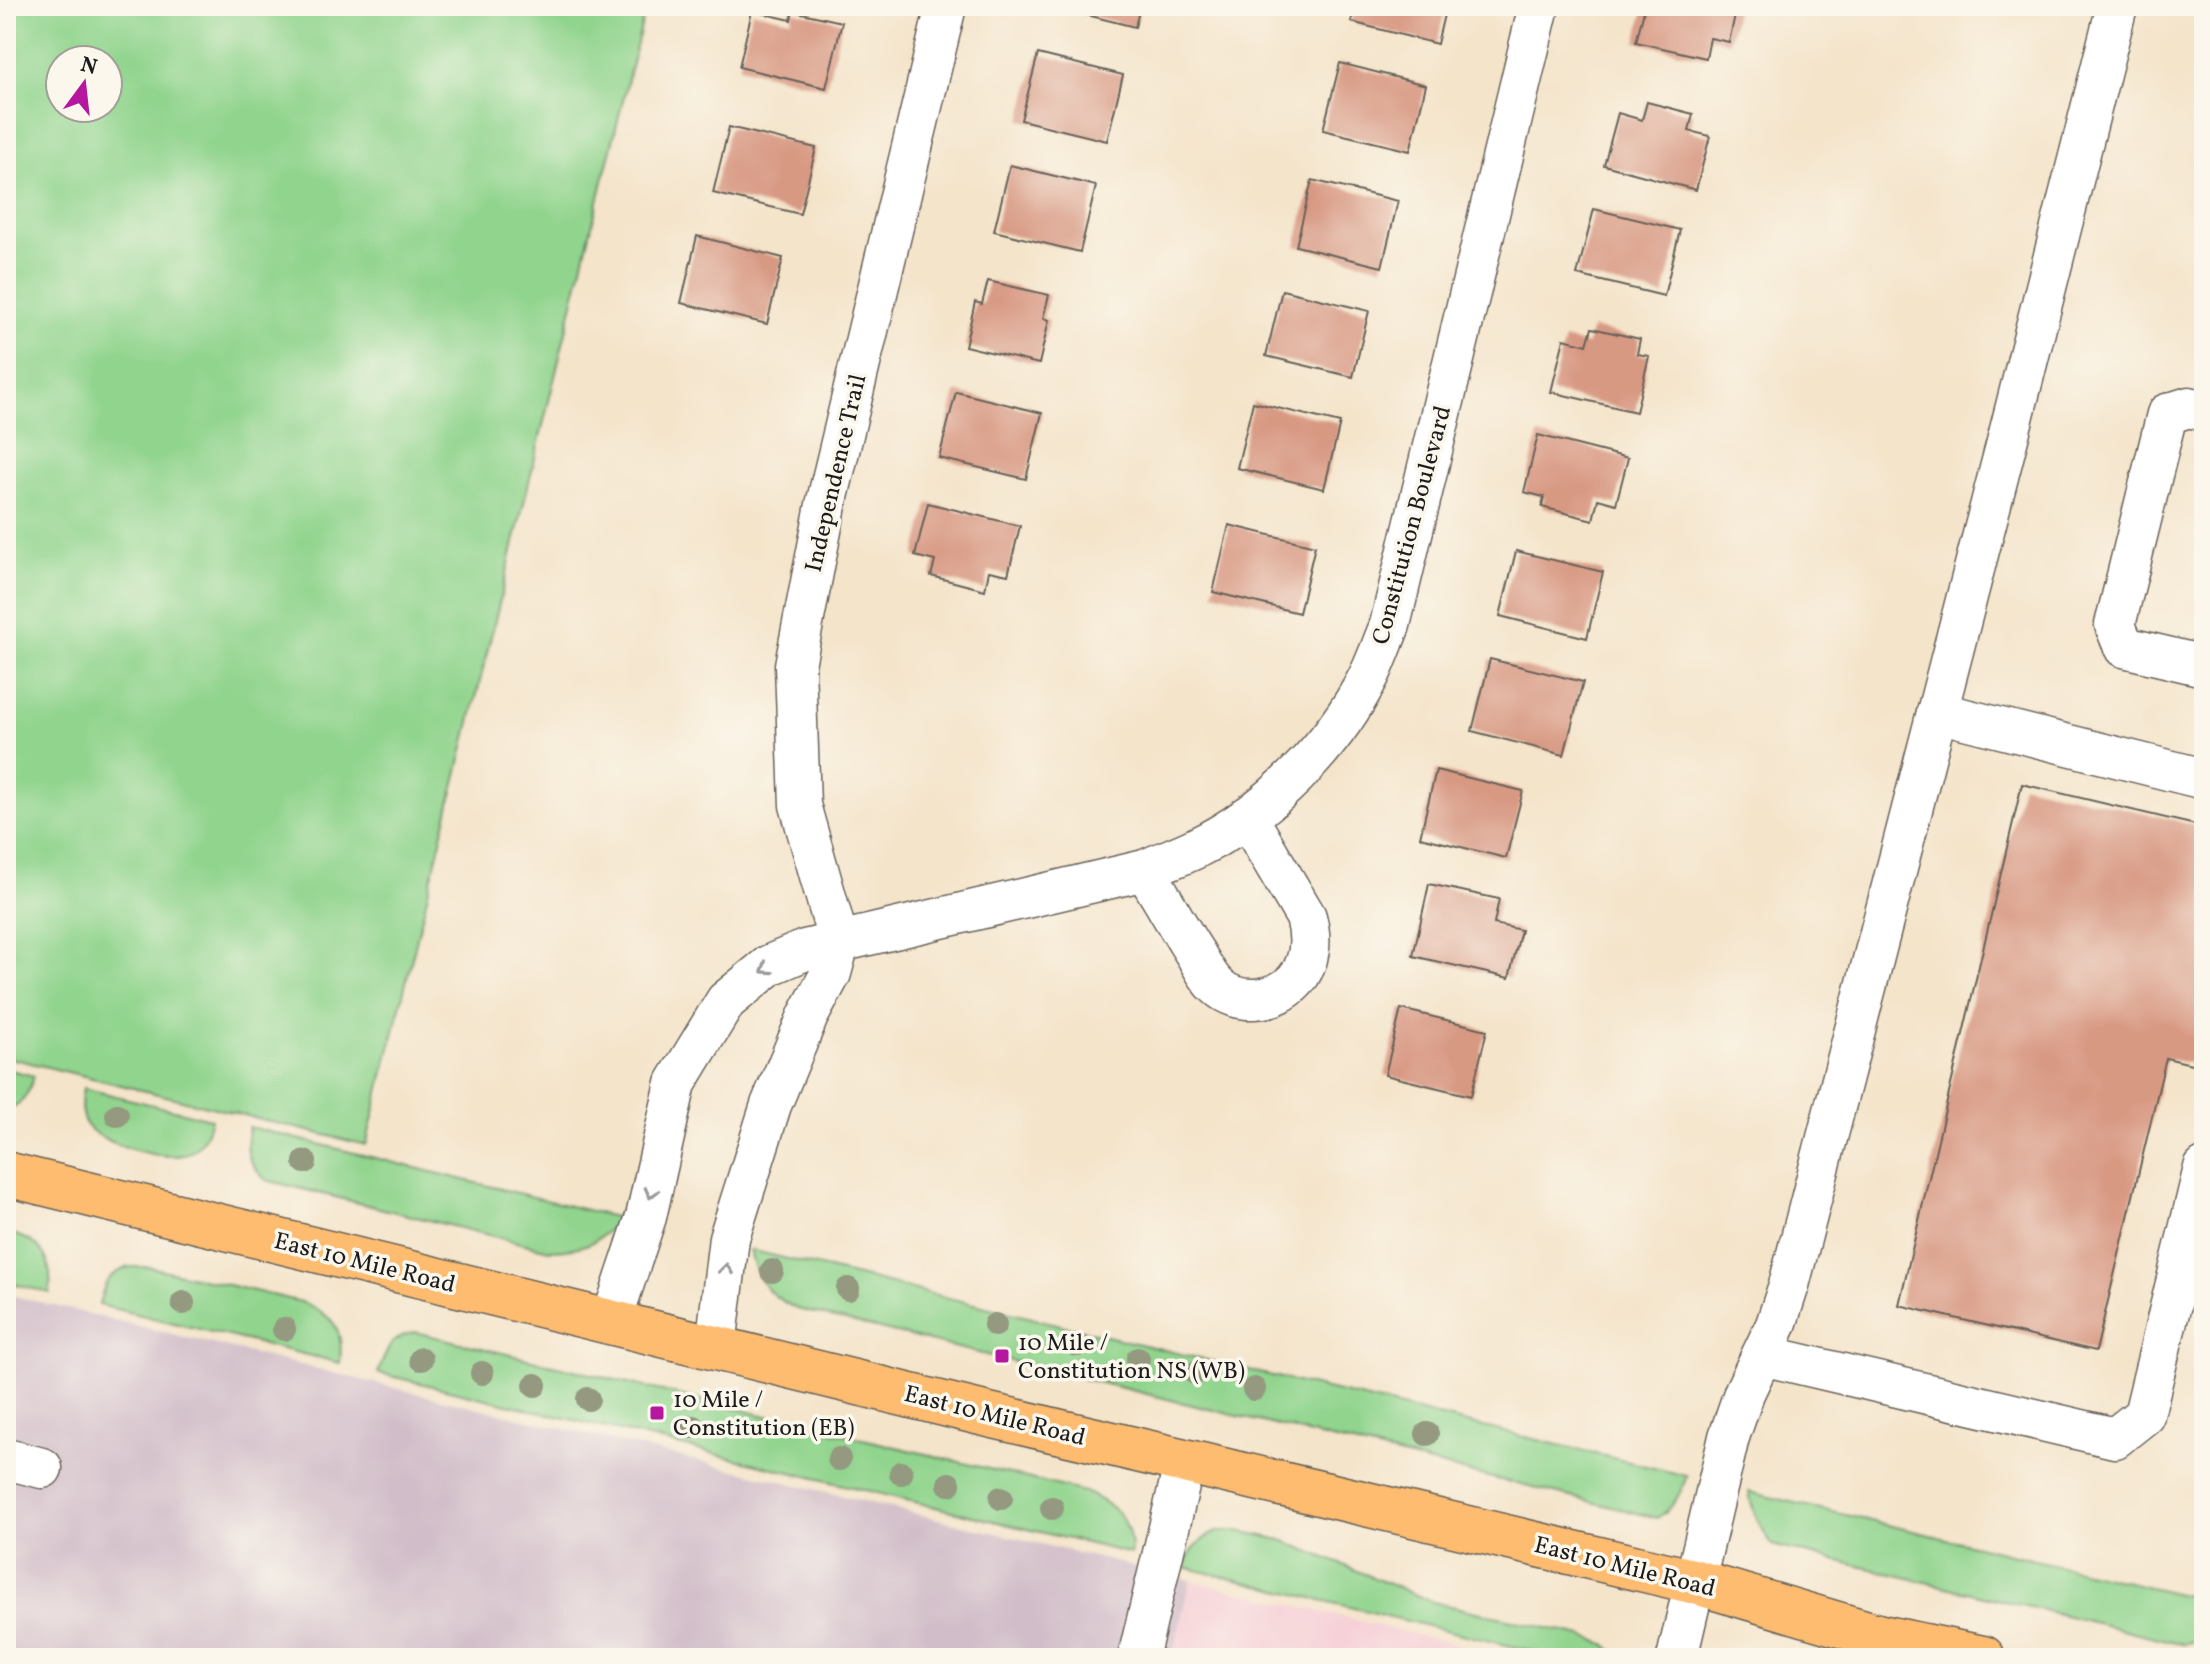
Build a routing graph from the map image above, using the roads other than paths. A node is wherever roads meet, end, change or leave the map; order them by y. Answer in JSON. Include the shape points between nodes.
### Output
{"nodes":[{"id":1,"x":946,"y":6,"type":"edge"},
{"id":2,"x":1539,"y":6,"type":"edge"},
{"id":3,"x":2117,"y":6,"type":"edge"},
{"id":4,"x":2204,"y":411,"type":"edge"},
{"id":5,"x":2204,"y":666,"type":"edge"},
{"id":6,"x":1937,"y":712,"type":"junction"},
{"id":7,"x":2204,"y":779,"type":"edge"},
{"id":8,"x":1247,"y":817,"type":"junction"},
{"id":9,"x":1145,"y":870,"type":"junction"},
{"id":10,"x":839,"y":943,"type":"junction"},
{"id":11,"x":2204,"y":1168,"type":"edge"},
{"id":12,"x":6,"y":1174,"type":"edge"},
{"id":13,"x":611,"y":1322,"type":"junction"},
{"id":14,"x":716,"y":1346,"type":"junction"},
{"id":15,"x":1762,"y":1355,"type":"junction"},
{"id":16,"x":1185,"y":1461,"type":"junction"},
{"id":17,"x":1696,"y":1582,"type":"junction"},
{"id":18,"x":1138,"y":1658,"type":"edge"},
{"id":19,"x":1677,"y":1658,"type":"edge"},
{"id":20,"x":1983,"y":1658,"type":"edge"}],
"edges":[{"from":1,"to":10,"type":"street","name":"Independence Trail","via":[[826,505],[795,665],[800,805]]},
{"from":2,"to":8,"type":"street","name":"Constitution Boulevard","via":[[1390,625],[1368,677],[1341,720],[1304,768]]},
{"from":3,"to":6,"type":"street"},
{"from":4,"to":5,"type":"street","via":[[2189,407],[2167,414],[2115,625],[2124,647]]},
{"from":6,"to":7,"type":"street"},
{"from":6,"to":15,"type":"street","via":[[1789,1285]]},
{"from":8,"to":9,"type":"street","name":"Constitution Boulevard","via":[[1198,847]]},
{"from":8,"to":9,"type":"street","via":[[1311,933],[1305,965],[1284,990],[1238,999],[1213,983]]},
{"from":9,"to":10,"type":"street","name":"Constitution Boulevard"},
{"from":10,"to":13,"type":"street","name":"Constitution Boulevard","one_way":true,"via":[[770,965],[726,1001],[683,1071],[646,1217]]},
{"from":14,"to":10,"type":"street","one_way":true,"via":[[729,1238],[771,1105],[831,973]]},
{"from":11,"to":15,"type":"street","via":[[2144,1415],[2115,1438]]},
{"from":12,"to":13,"type":"main road","name":"East 10 Mile Road"},
{"from":13,"to":14,"type":"main road","name":"East 10 Mile Road"},
{"from":14,"to":16,"type":"main road","name":"East 10 Mile Road"},
{"from":15,"to":17,"type":"street","via":[[1729,1437]]},
{"from":16,"to":17,"type":"main road","name":"East 10 Mile Road"},
{"from":16,"to":18,"type":"street"},
{"from":17,"to":19,"type":"street"},
{"from":17,"to":20,"type":"main road","name":"East 10 Mile Road","via":[[1881,1637]]}]}
